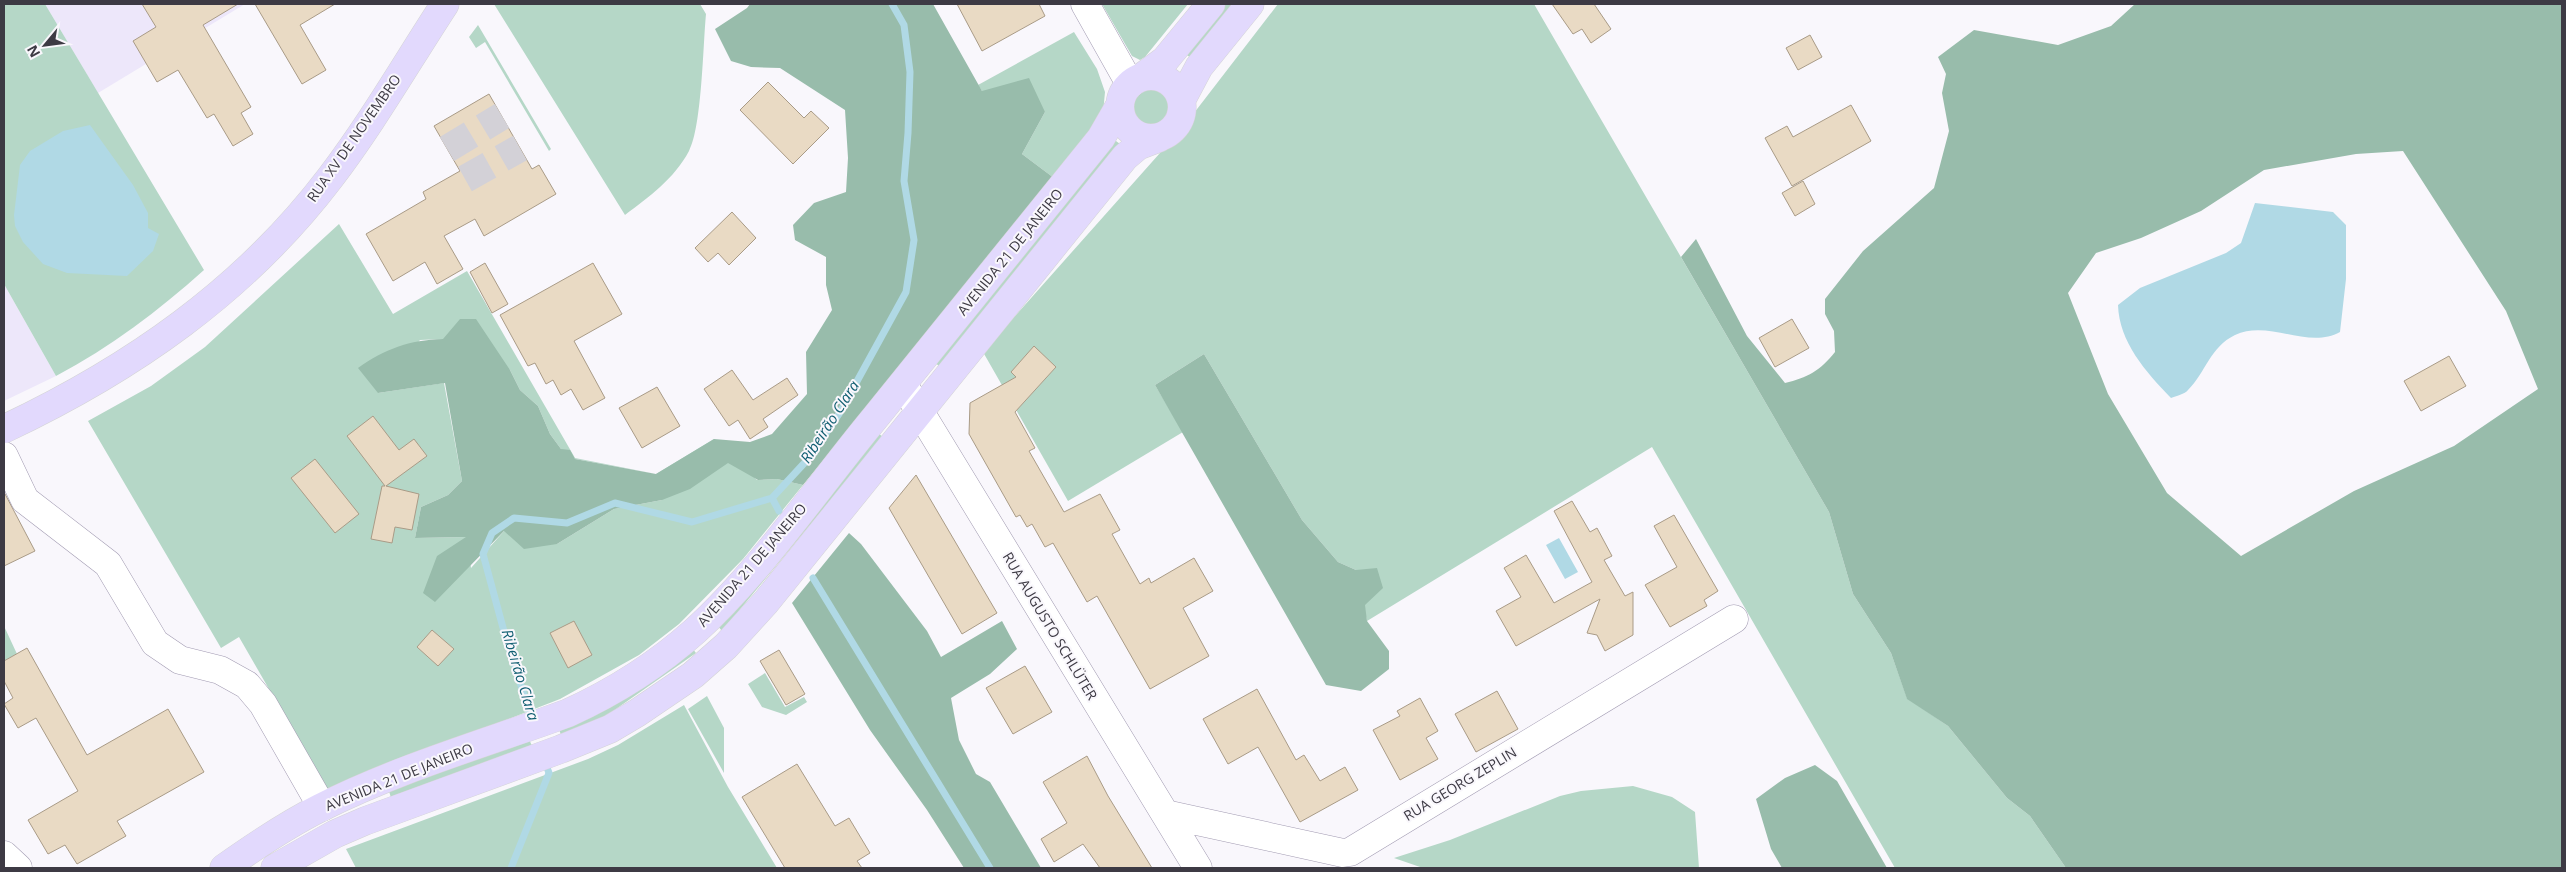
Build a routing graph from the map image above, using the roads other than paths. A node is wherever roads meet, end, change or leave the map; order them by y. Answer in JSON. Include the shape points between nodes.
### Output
{"nodes":[{"id":1,"x":445,"y":4,"type":"edge"},
{"id":2,"x":1085,"y":4,"type":"edge"},
{"id":3,"x":1211,"y":4,"type":"edge"},
{"id":4,"x":1250,"y":4,"type":"edge"},
{"id":5,"x":1131,"y":89,"type":"junction"},
{"id":6,"x":1182,"y":99,"type":"junction"},
{"id":7,"x":1160,"y":138,"type":"junction"},
{"id":8,"x":903,"y":384,"type":"junction"},
{"id":9,"x":920,"y":412,"type":"junction"},
{"id":10,"x":4,"y":429,"type":"edge"},
{"id":11,"x":4,"y":456,"type":"edge"},
{"id":12,"x":1734,"y":619,"type":"dead end"},
{"id":13,"x":695,"y":631,"type":"junction"},
{"id":14,"x":711,"y":660,"type":"junction"},
{"id":15,"x":322,"y":807,"type":"junction"},
{"id":16,"x":1164,"y":814,"type":"junction"},
{"id":17,"x":335,"y":834,"type":"junction"},
{"id":18,"x":4,"y":855,"type":"edge"},
{"id":19,"x":18,"y":868,"type":"edge"},
{"id":20,"x":224,"y":868,"type":"edge"},
{"id":21,"x":275,"y":868,"type":"edge"},
{"id":22,"x":1198,"y":868,"type":"edge"}],
"edges":[{"from":1,"to":10,"type":"main road","name":"RUA XV DE NOVEMBRO","via":[[331,177],[258,259],[189,321],[145,352],[79,391]]},
{"from":2,"to":5,"type":"street"},
{"from":3,"to":5,"type":"main road","name":"AVENIDA 21 DE JANEIRO","via":[[1165,60]]},
{"from":4,"to":6,"type":"main road","via":[[1199,67]]},
{"from":5,"to":6,"type":"main road","via":[[1152,76],[1171,82]]},
{"from":5,"to":7,"type":"main road","via":[[1121,115],[1132,132],[1140,137]]},
{"from":5,"to":8,"type":"main road","name":"AVENIDA 21 DE JANEIRO","via":[[1101,138]]},
{"from":6,"to":7,"type":"main road","via":[[1183,108],[1176,127]]},
{"from":7,"to":9,"type":"main road","name":"AVENIDA 21 DE JANEIRO","via":[[1138,146],[1125,157]]},
{"from":8,"to":9,"type":"street","name":"RUA AUGUSTO SCHLÜTER"},
{"from":8,"to":13,"type":"main road","name":"AVENIDA 21 DE JANEIRO","via":[[757,564]]},
{"from":9,"to":14,"type":"main road","name":"AVENIDA 21 DE JANEIRO","via":[[766,602]]},
{"from":9,"to":16,"type":"street","name":"RUA AUGUSTO SCHLÜTER"},
{"from":11,"to":15,"type":"street","via":[[24,500],[108,564],[155,644],[180,660],[220,670],[247,685],[263,704]]},
{"from":12,"to":16,"type":"street","name":"RUA GEORG ZEPLIN","via":[[1350,852]]},
{"from":13,"to":14,"type":"main road"},
{"from":13,"to":15,"type":"main road","name":"AVENIDA 21 DE JANEIRO","via":[[647,669],[597,700]]},
{"from":14,"to":17,"type":"main road","name":"AVENIDA 21 DE JANEIRO","via":[[637,714],[610,729]]},
{"from":15,"to":17,"type":"main road"},
{"from":15,"to":20,"type":"main road","name":"AVENIDA 21 DE JANEIRO"},
{"from":16,"to":22,"type":"street","name":"RUA AUGUSTO SCHLÜTER"},
{"from":17,"to":21,"type":"main road","name":"AVENIDA 21 DE JANEIRO"},
{"from":18,"to":19,"type":"street"}]}
